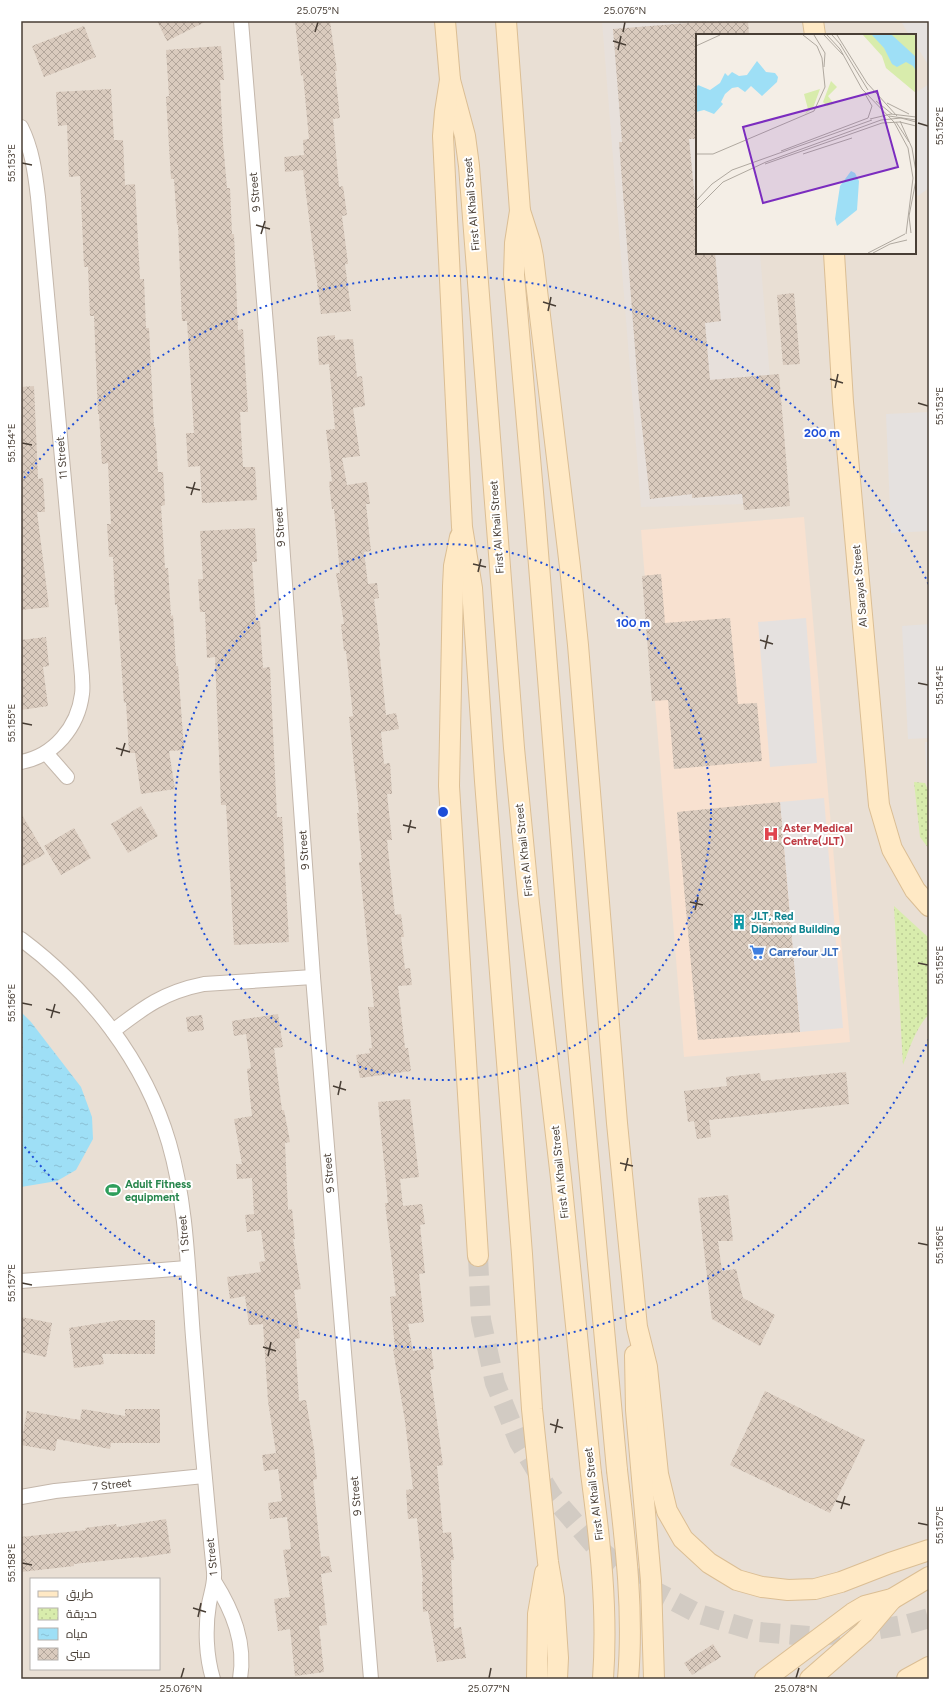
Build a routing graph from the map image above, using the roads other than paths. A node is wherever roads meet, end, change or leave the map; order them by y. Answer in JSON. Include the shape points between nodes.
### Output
{"nodes":[{"id":1,"x":241,"y":21,"type":"edge"},
{"id":2,"x":444,"y":21,"type":"edge"},
{"id":3,"x":506,"y":21,"type":"edge"},
{"id":4,"x":814,"y":21,"type":"edge"},
{"id":5,"x":815,"y":34,"type":"edge"},
{"id":6,"x":450,"y":80,"type":"junction"},
{"id":7,"x":21,"y":126,"type":"edge"},
{"id":8,"x":520,"y":211,"type":"junction"},
{"id":9,"x":834,"y":254,"type":"edge"},
{"id":10,"x":462,"y":527,"type":"junction"},
{"id":11,"x":46,"y":753,"type":"junction"},
{"id":12,"x":21,"y":762,"type":"edge"},
{"id":13,"x":67,"y":777,"type":"dead end"},
{"id":14,"x":929,"y":906,"type":"edge"},
{"id":15,"x":21,"y":939,"type":"edge"},
{"id":16,"x":313,"y":977,"type":"junction"},
{"id":17,"x":113,"y":1031,"type":"junction"},
{"id":18,"x":478,"y":1256,"type":"tunnel mouth"},
{"id":19,"x":187,"y":1268,"type":"junction"},
{"id":20,"x":21,"y":1281,"type":"edge"},
{"id":21,"x":637,"y":1327,"type":"junction"},
{"id":22,"x":204,"y":1476,"type":"junction"},
{"id":23,"x":21,"y":1497,"type":"edge"},
{"id":24,"x":929,"y":1550,"type":"edge"},
{"id":25,"x":548,"y":1562,"type":"junction"},
{"id":26,"x":929,"y":1577,"type":"edge"},
{"id":27,"x":214,"y":1581,"type":"junction"},
{"id":28,"x":892,"y":1599,"type":"junction"},
{"id":29,"x":929,"y":1668,"type":"edge"},
{"id":30,"x":213,"y":1679,"type":"edge"},
{"id":31,"x":240,"y":1679,"type":"edge"},
{"id":32,"x":371,"y":1679,"type":"edge"},
{"id":33,"x":536,"y":1679,"type":"edge"},
{"id":34,"x":557,"y":1679,"type":"edge"},
{"id":35,"x":603,"y":1679,"type":"edge"},
{"id":36,"x":628,"y":1679,"type":"edge"},
{"id":37,"x":654,"y":1679,"type":"edge"},
{"id":38,"x":765,"y":1679,"type":"edge"},
{"id":39,"x":810,"y":1679,"type":"edge"},
{"id":40,"x":907,"y":1679,"type":"edge"}],
"edges":[{"from":1,"to":16,"type":"street","name":"9 Street","via":[[271,390]]},
{"from":2,"to":6,"type":"main road","name":"First Al Khail Street"},
{"from":3,"to":8,"type":"main road"},
{"from":4,"to":5,"type":"main road"},
{"from":6,"to":10,"type":"main road","via":[[443,136]]},
{"from":6,"to":35,"type":"main road","name":"First Al Khail Street","bridge":true,"via":[[462,122],[469,166],[514,755],[599,1533],[604,1593]]},
{"from":7,"to":11,"type":"street","name":"11 Street","via":[[34,165],[38,197],[82,676],[82,694],[71,728],[60,742]]},
{"from":8,"to":21,"type":"main road","via":[[533,257],[570,567],[617,1123]]},
{"from":8,"to":36,"type":"main road","bridge":true,"via":[[515,242],[514,274],[573,993],[616,1470],[624,1531],[629,1594]]},
{"from":9,"to":14,"type":"main road","name":"Al Sarayat Street","via":[[844,410],[880,805],[892,849],[915,890]]},
{"from":10,"to":18,"type":"main road","via":[[454,566],[449,786]]},
{"from":10,"to":25,"type":"main road","via":[[472,588],[532,1409]]},
{"from":11,"to":12,"type":"street","name":"11 Street"},
{"from":11,"to":13,"type":"street"},
{"from":15,"to":17,"type":"street","name":"1 Street","via":[[70,980]]},
{"from":16,"to":17,"type":"street","via":[[204,984],[187,988],[154,1001]]},
{"from":16,"to":32,"type":"street","name":"9 Street"},
{"from":17,"to":19,"type":"street","name":"1 Street","via":[[145,1084],[169,1143],[181,1204]]},
{"from":19,"to":20,"type":"street"},
{"from":19,"to":22,"type":"street","name":"1 Street"},
{"from":21,"to":24,"type":"main road","via":[[647,1368],[658,1474],[667,1511],[683,1540],[709,1563],[737,1580],[762,1587],[809,1589],[841,1582]]},
{"from":21,"to":37,"type":"main road","via":[[635,1389],[651,1581]]},
{"from":22,"to":23,"type":"street","name":"7 Street","via":[[55,1491]]},
{"from":22,"to":27,"type":"street","name":"1 Street"},
{"from":25,"to":33,"type":"main road","via":[[538,1614]]},
{"from":25,"to":34,"type":"main road","via":[[554,1598]]},
{"from":26,"to":28,"type":"main road"},
{"from":27,"to":30,"type":"street","via":[[207,1628]]},
{"from":27,"to":31,"type":"street","via":[[227,1601],[236,1624],[241,1647]]},
{"from":28,"to":38,"type":"main road","via":[[853,1612]]},
{"from":28,"to":39,"type":"main road","via":[[864,1632]]},
{"from":29,"to":40,"type":"main road"}]}
